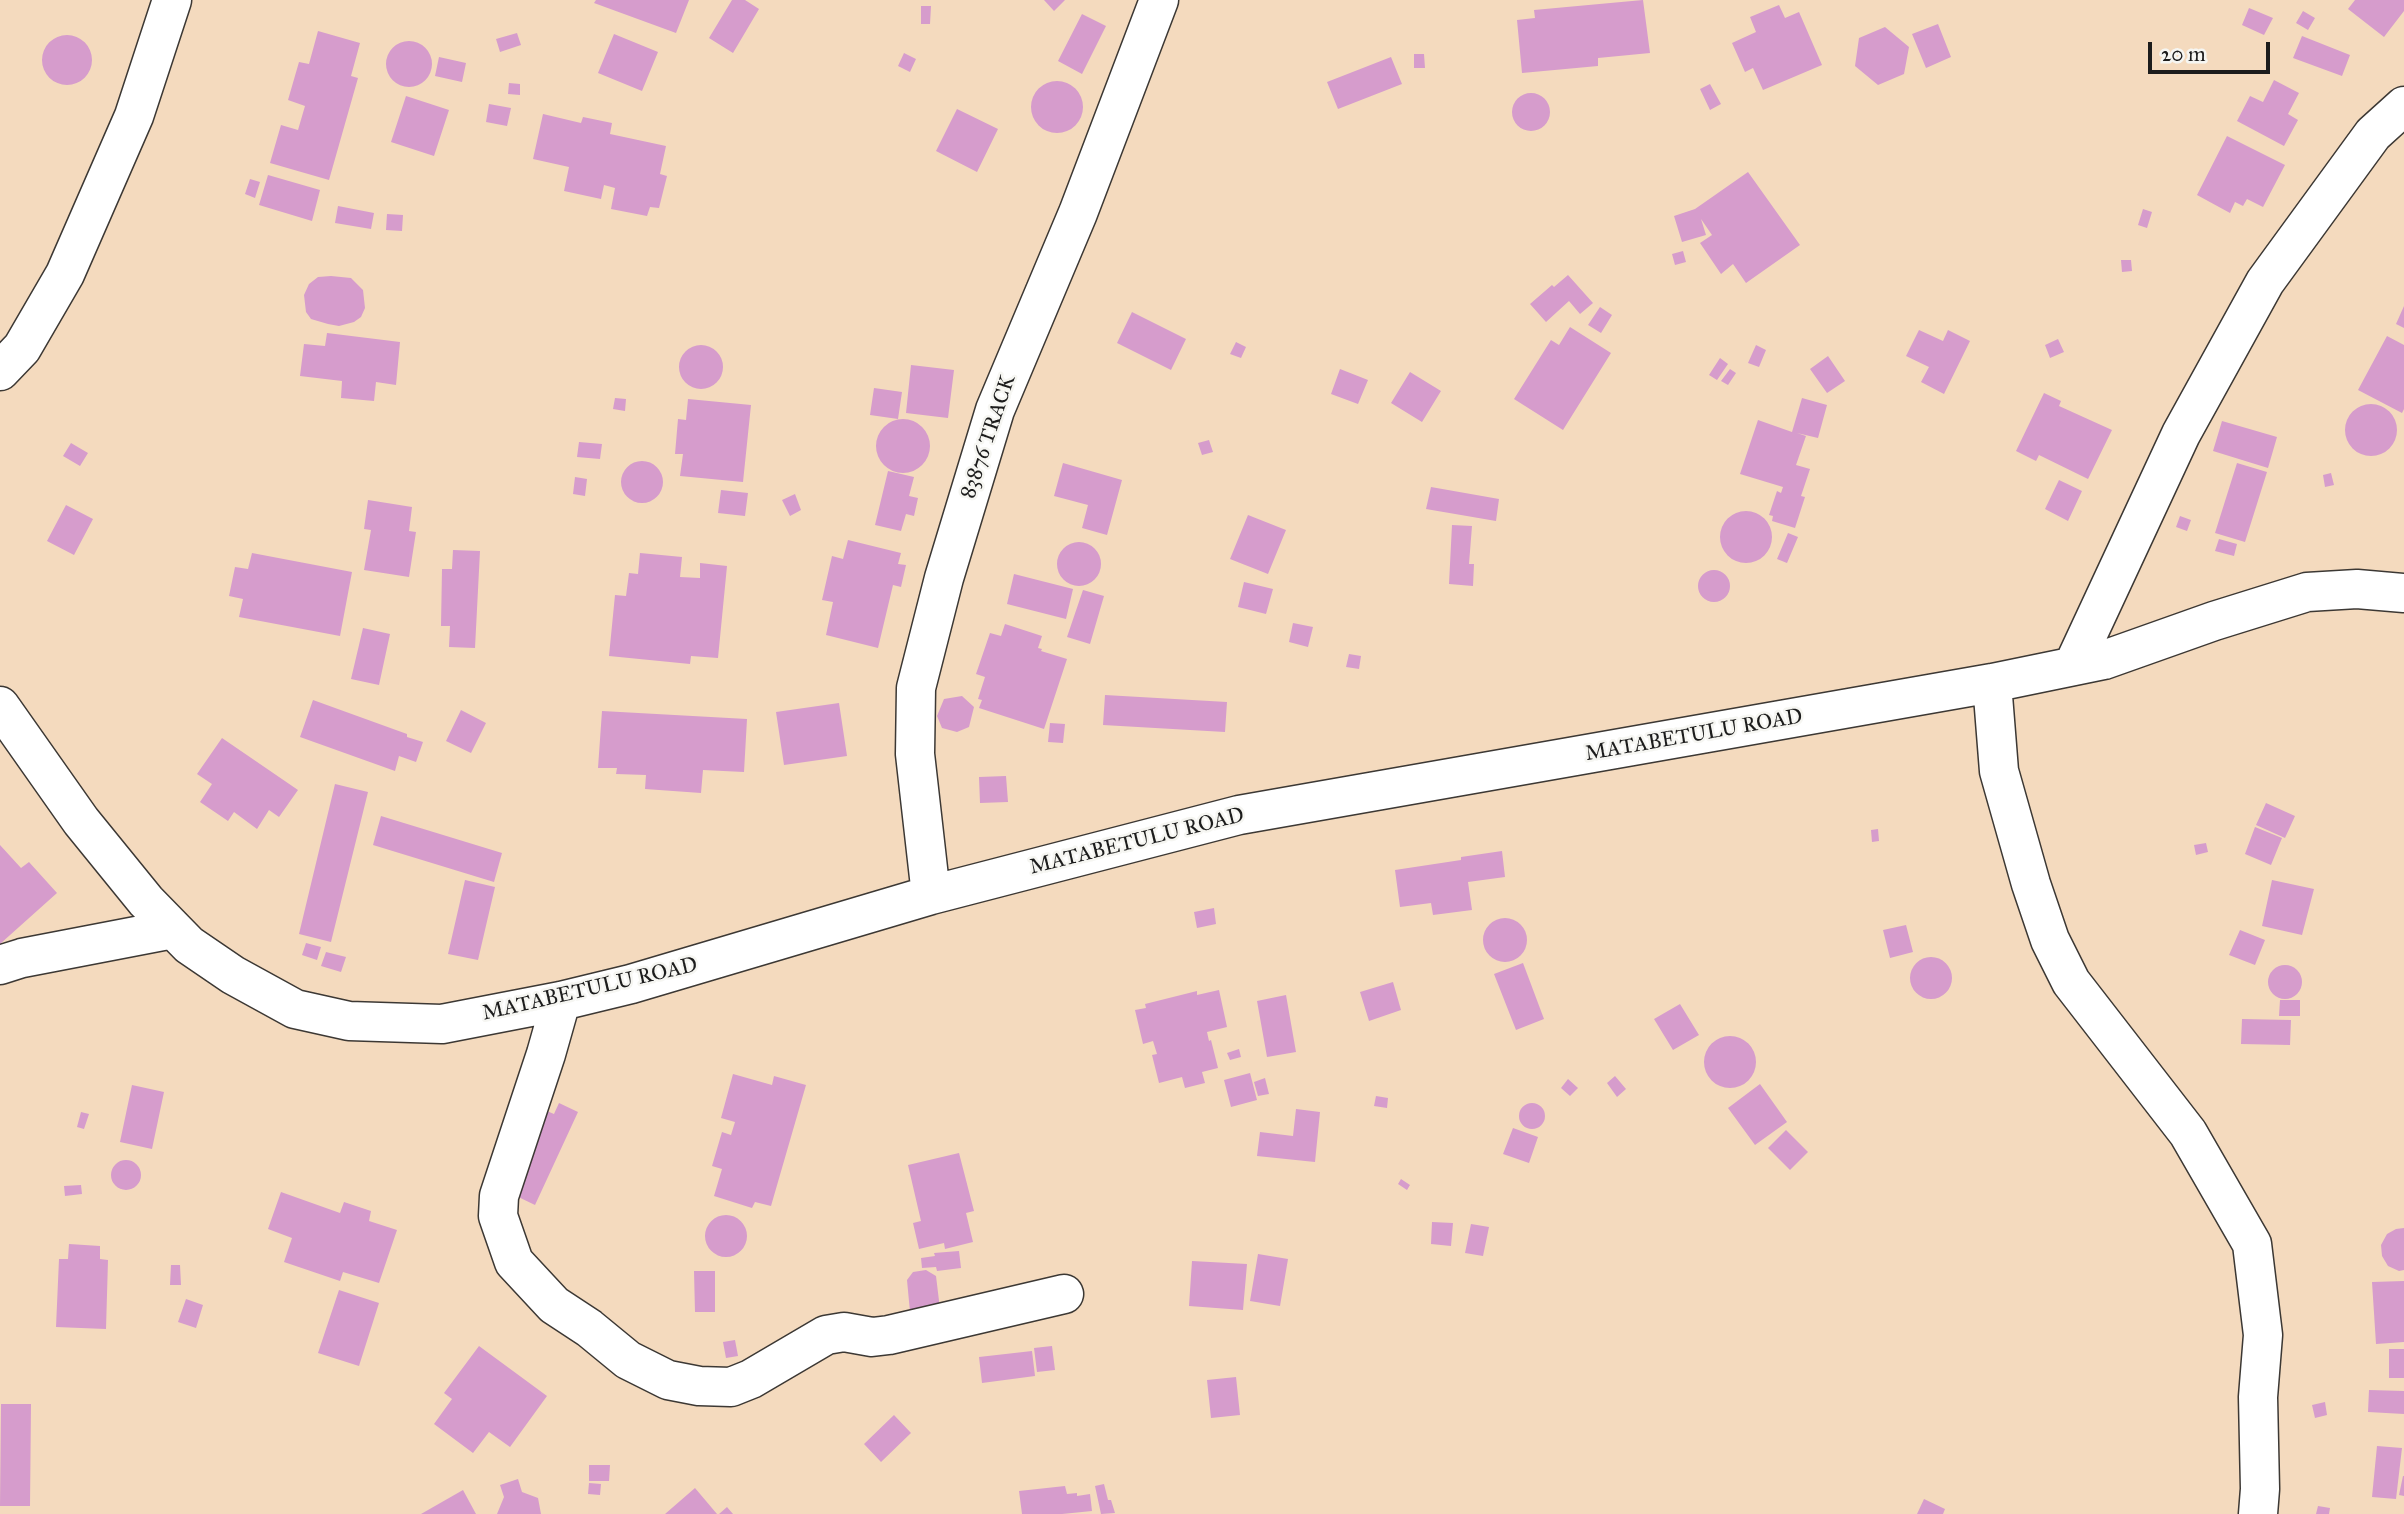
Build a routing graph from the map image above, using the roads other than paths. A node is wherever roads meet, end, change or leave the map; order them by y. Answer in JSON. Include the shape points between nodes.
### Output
{"nodes":[{"id":1,"x":172,"y":0,"type":"edge"},
{"id":2,"x":1159,"y":0,"type":"edge"},
{"id":3,"x":2404,"y":106,"type":"edge"},
{"id":4,"x":0,"y":371,"type":"edge"},
{"id":5,"x":2404,"y":593,"type":"edge"},
{"id":6,"x":2073,"y":666,"type":"junction"},
{"id":7,"x":1992,"y":684,"type":"junction"},
{"id":8,"x":0,"y":706,"type":"edge"},
{"id":9,"x":931,"y":895,"type":"junction"},
{"id":10,"x":173,"y":929,"type":"junction"},
{"id":11,"x":0,"y":965,"type":"edge"},
{"id":12,"x":562,"y":1000,"type":"junction"},
{"id":13,"x":1064,"y":1294,"type":"dead end"},
{"id":14,"x":2258,"y":1514,"type":"edge"}],
"edges":[{"from":1,"to":4,"type":"street","via":[[134,116],[65,274],[22,348]]},
{"from":2,"to":9,"type":"street","name":"83876 TRACK","via":[[1078,213],[995,410],[916,688],[915,754]]},
{"from":3,"to":6,"type":"street","via":[[2373,134],[2265,282],[2182,434]]},
{"from":5,"to":6,"type":"street","name":"MATABETULU ROAD","via":[[2357,589],[2307,592],[2104,660]]},
{"from":6,"to":7,"type":"street","name":"MATABETULU ROAD"},
{"from":7,"to":9,"type":"street","name":"MATABETULU ROAD","via":[[1239,815]]},
{"from":7,"to":14,"type":"street","via":[[1999,771],[2050,940],[2071,982],[2188,1133],[2252,1244],[2263,1335]]},
{"from":8,"to":10,"type":"street","name":"MATABETULU ROAD","via":[[81,821]]},
{"from":9,"to":12,"type":"street","name":"MATABETULU ROAD"},
{"from":10,"to":11,"type":"street"},
{"from":10,"to":12,"type":"street","name":"MATABETULU ROAD","via":[[233,975],[295,1009],[349,1021],[442,1024]]},
{"from":12,"to":13,"type":"street","via":[[499,1196],[498,1216],[514,1262],[554,1305],[628,1360],[668,1380],[730,1387],[826,1335],[889,1335]]}]}
